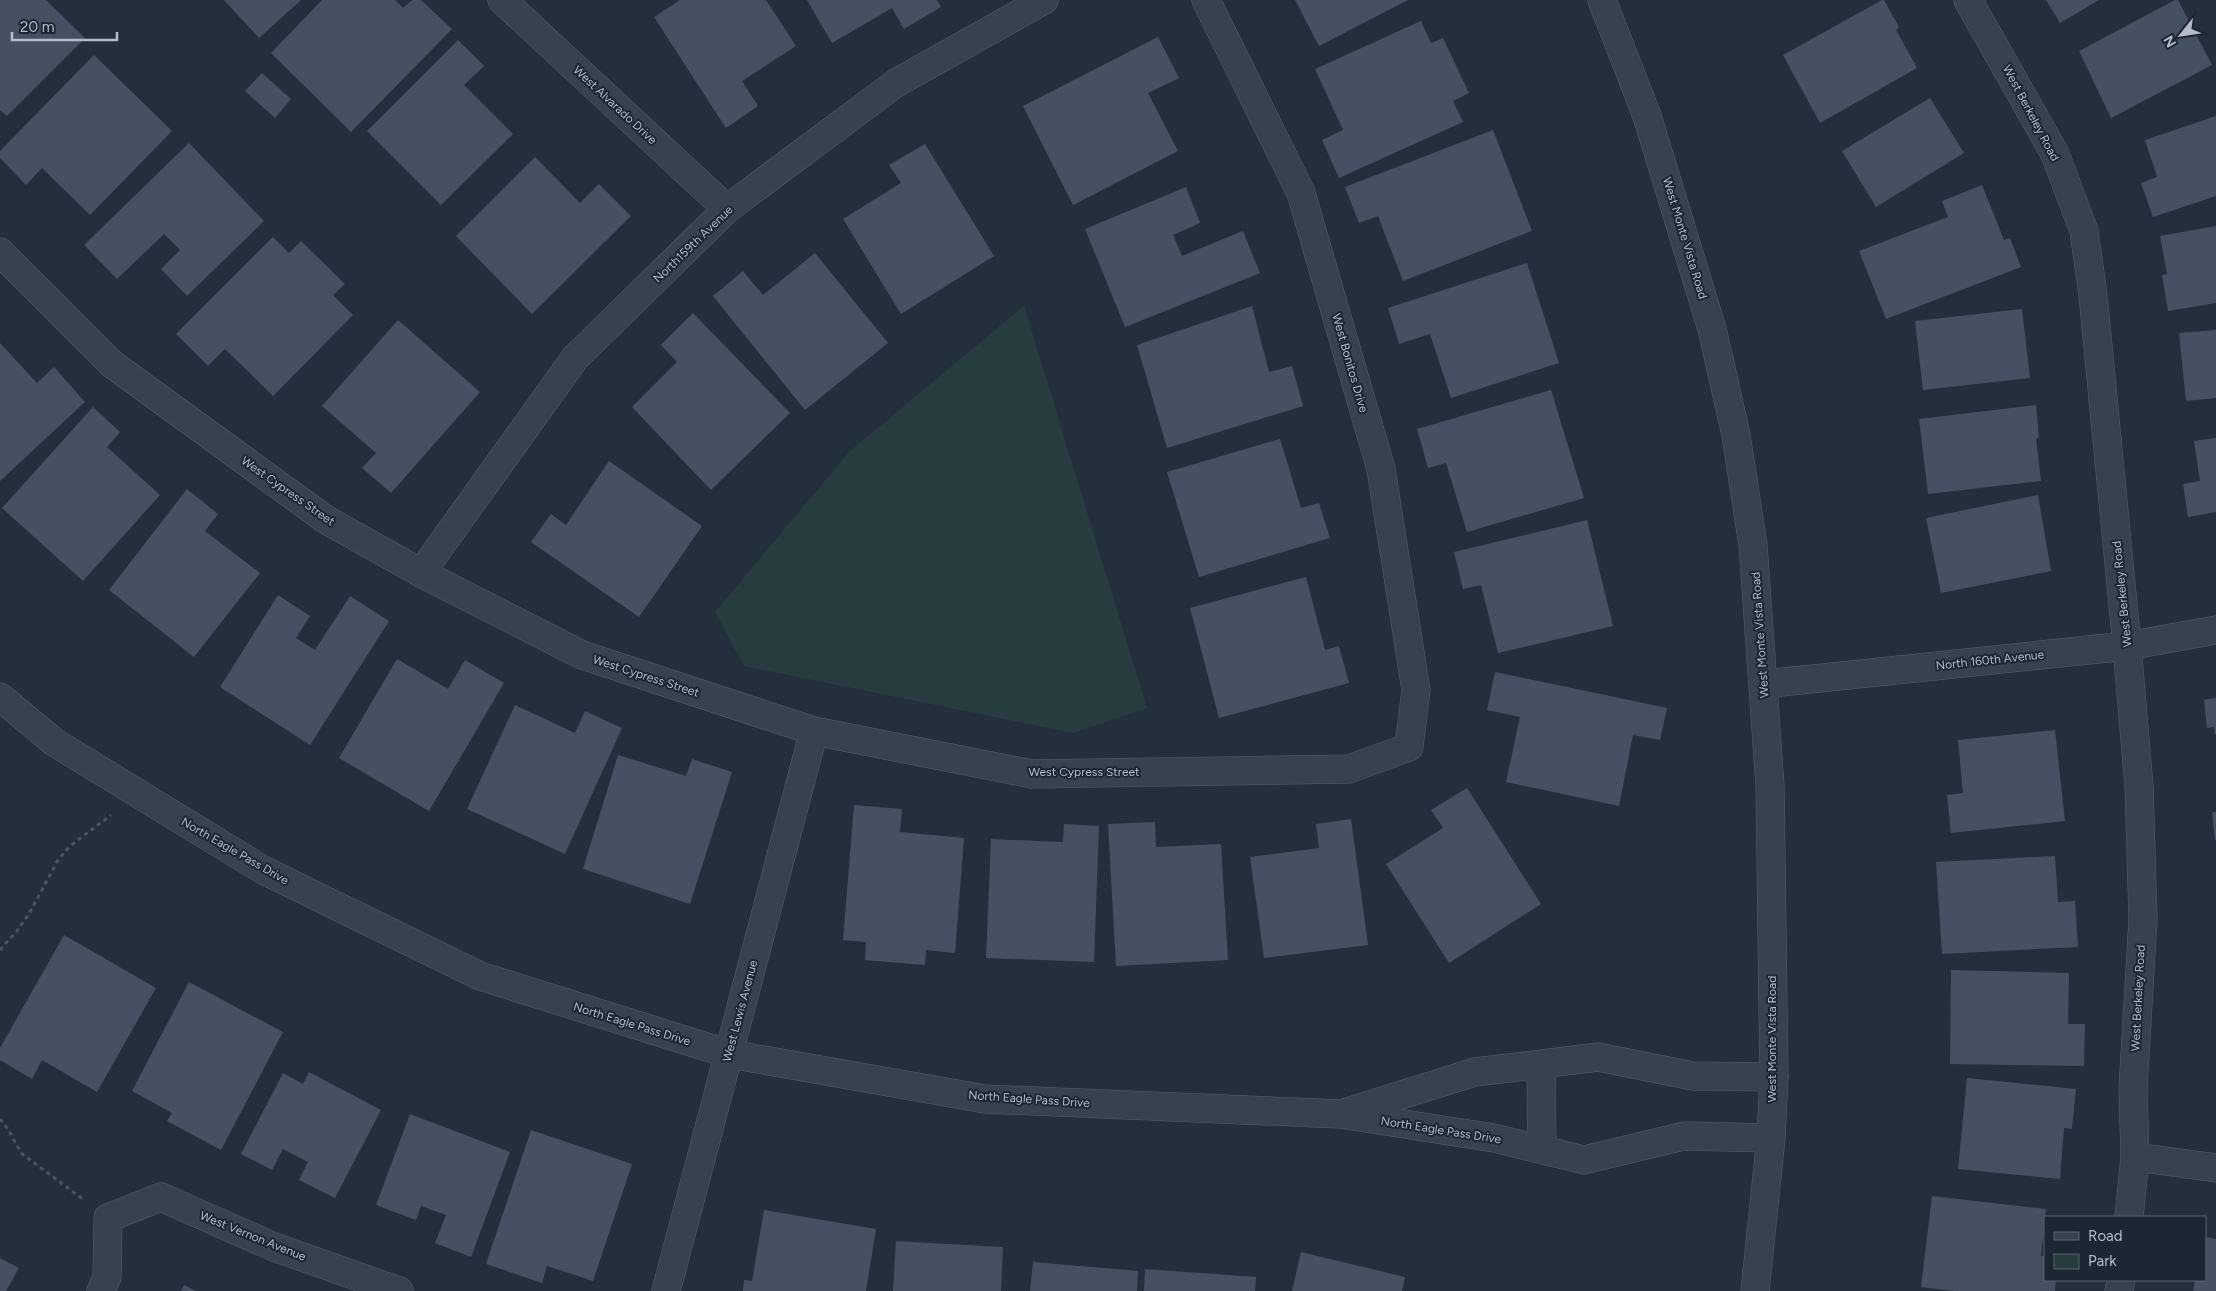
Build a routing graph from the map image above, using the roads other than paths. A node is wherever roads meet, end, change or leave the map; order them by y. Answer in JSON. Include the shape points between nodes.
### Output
{"nodes":[{"id":1,"x":502,"y":0,"type":"edge"},
{"id":2,"x":1044,"y":0,"type":"edge"},
{"id":3,"x":1206,"y":0,"type":"edge"},
{"id":4,"x":1602,"y":0,"type":"edge"},
{"id":5,"x":1968,"y":0,"type":"edge"},
{"id":6,"x":727,"y":209,"type":"junction"},
{"id":7,"x":0,"y":252,"type":"edge"},
{"id":8,"x":421,"y":573,"type":"junction"},
{"id":9,"x":2216,"y":630,"type":"edge"},
{"id":10,"x":2127,"y":646,"type":"junction"},
{"id":11,"x":1764,"y":684,"type":"junction"},
{"id":12,"x":0,"y":698,"type":"edge"},
{"id":13,"x":814,"y":731,"type":"junction"},
{"id":14,"x":1410,"y":747,"type":"joint"},
{"id":15,"x":729,"y":1054,"type":"junction"},
{"id":16,"x":1541,"y":1064,"type":"junction"},
{"id":17,"x":1774,"y":1077,"type":"junction"},
{"id":18,"x":1340,"y":1114,"type":"junction"},
{"id":19,"x":1771,"y":1138,"type":"junction"},
{"id":20,"x":1542,"y":1150,"type":"junction"},
{"id":21,"x":2135,"y":1157,"type":"junction"},
{"id":22,"x":2216,"y":1168,"type":"edge"},
{"id":23,"x":2129,"y":1216,"type":"edge"},
{"id":24,"x":102,"y":1291,"type":"edge"},
{"id":25,"x":399,"y":1291,"type":"edge"},
{"id":26,"x":666,"y":1291,"type":"edge"},
{"id":27,"x":1755,"y":1291,"type":"edge"}],
"edges":[{"from":1,"to":6,"type":"street","name":"West Alvarado Drive"},
{"from":2,"to":6,"type":"street","name":"North159th Avenue","via":[[896,83]]},
{"from":3,"to":14,"type":"street","name":"West Bonitos Drive","via":[[1301,193],[1381,469],[1416,690]]},
{"from":4,"to":11,"type":"street","name":"West Monte Vista Road","via":[[1647,116],[1712,329],[1736,435],[1753,545]]},
{"from":5,"to":10,"type":"street","name":"West Berkeley Road","via":[[2055,154],[2084,231]]},
{"from":6,"to":8,"type":"street","name":"North159th Avenue","via":[[575,358]]},
{"from":7,"to":8,"type":"street","name":"West Cypress Street","via":[[112,364],[325,519]]},
{"from":8,"to":13,"type":"street","name":"West Cypress Street","via":[[582,655]]},
{"from":9,"to":10,"type":"street","name":"North 160th Avenue"},
{"from":10,"to":11,"type":"street","name":"North 160th Avenue"},
{"from":10,"to":21,"type":"street","name":"West Berkeley Road","via":[[2139,786],[2143,919],[2133,1088]]},
{"from":11,"to":17,"type":"street","name":"West Monte Vista Road","via":[[1770,786]]},
{"from":12,"to":15,"type":"street","name":"North Eagle Pass Drive","via":[[54,742],[263,870],[480,976]]},
{"from":13,"to":14,"type":"street","name":"West Cypress Street","via":[[1032,774],[1349,769]]},
{"from":13,"to":15,"type":"street","name":"West Lewis Avenue"},
{"from":15,"to":18,"type":"street","name":"North Eagle Pass Drive","via":[[985,1099]]},
{"from":15,"to":26,"type":"street","name":"West Lewis Avenue"},
{"from":16,"to":17,"type":"street","name":"North Eagle Pass Drive","via":[[1598,1057],[1693,1076]]},
{"from":16,"to":18,"type":"street","name":"North Eagle Pass Drive","via":[[1475,1072]]},
{"from":16,"to":20,"type":"street"},
{"from":17,"to":19,"type":"street","name":"West Monte Vista Road"},
{"from":18,"to":20,"type":"street","name":"North Eagle Pass Drive","via":[[1494,1138]]},
{"from":19,"to":20,"type":"street","name":"North Eagle Pass Drive","via":[[1684,1136],[1584,1160]]},
{"from":19,"to":27,"type":"street","name":"West Monte Vista Road"},
{"from":21,"to":22,"type":"street"},
{"from":21,"to":23,"type":"street","name":"West Berkeley Road"},
{"from":24,"to":25,"type":"street","name":"West Vernon Avenue","via":[[107,1277],[108,1218],[161,1197],[274,1246]]}]}
